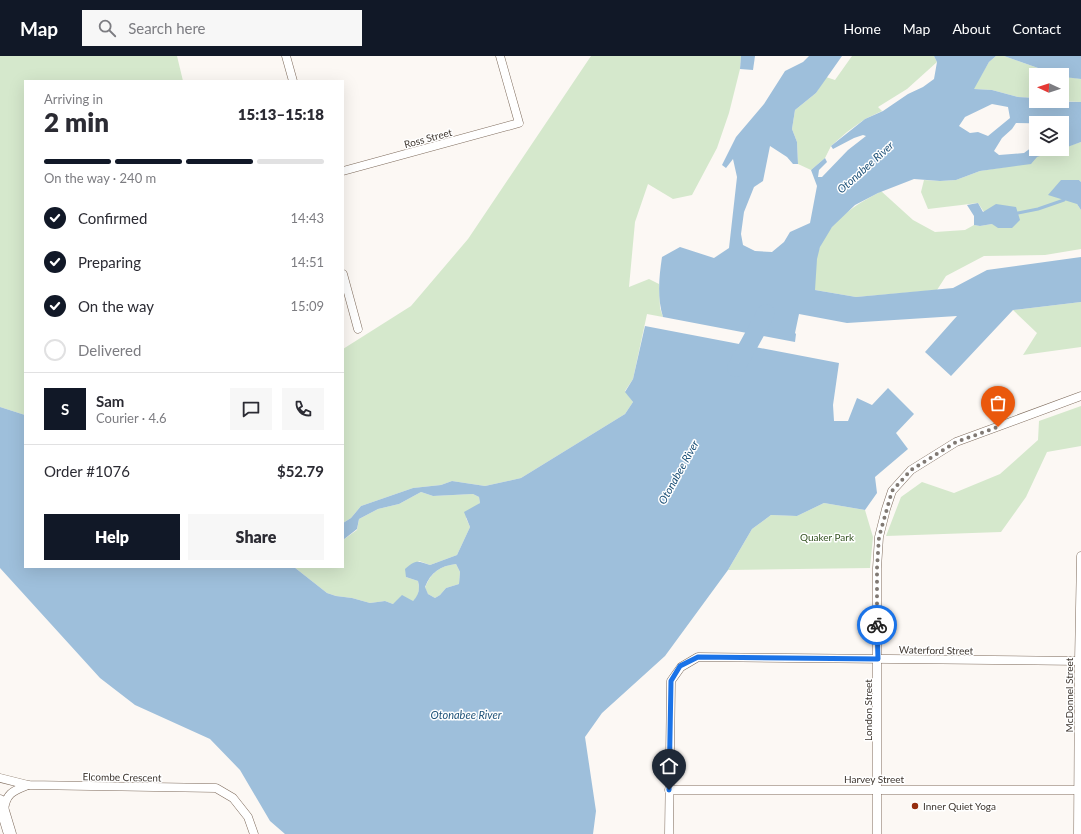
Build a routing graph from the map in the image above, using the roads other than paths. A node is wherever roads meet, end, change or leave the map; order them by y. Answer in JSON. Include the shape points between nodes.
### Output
{"nodes":[{"id":1,"x":286,"y":56,"type":"edge"},
{"id":2,"x":500,"y":56,"type":"edge"},
{"id":3,"x":293,"y":80,"type":"edge"},
{"id":4,"x":344,"y":171,"type":"edge"},
{"id":5,"x":344,"y":278,"type":"edge"},
{"id":6,"x":358,"y":329,"type":"dead end"},
{"id":7,"x":1081,"y":396,"type":"edge"},
{"id":8,"x":1081,"y":556,"type":"edge"},
{"id":9,"x":878,"y":659,"type":"junction"},
{"id":10,"x":1079,"y":661,"type":"junction"},
{"id":11,"x":1080,"y":694,"type":"edge"},
{"id":12,"x":0,"y":778,"type":"edge"},
{"id":13,"x":28,"y":785,"type":"junction"},
{"id":14,"x":877,"y":789,"type":"junction"},
{"id":15,"x":669,"y":790,"type":"junction"},
{"id":16,"x":1079,"y":790,"type":"junction"},
{"id":17,"x":0,"y":801,"type":"edge"},
{"id":18,"x":4,"y":813,"type":"junction"},
{"id":19,"x":10,"y":834,"type":"edge"},
{"id":20,"x":254,"y":834,"type":"edge"},
{"id":21,"x":669,"y":834,"type":"edge"},
{"id":22,"x":876,"y":834,"type":"edge"},
{"id":23,"x":1078,"y":834,"type":"edge"}],
"edges":[{"from":1,"to":3,"type":"street"},
{"from":2,"to":4,"type":"street","name":"Ross Street","via":[[518,123]]},
{"from":5,"to":6,"type":"street"},
{"from":7,"to":9,"type":"street","name":"London Street","via":[[956,442],[911,470],[892,491],[879,537]]},
{"from":8,"to":10,"type":"street","name":"McDonnel Street"},
{"from":9,"to":10,"type":"street","name":"Waterford Street"},
{"from":9,"to":14,"type":"street","name":"London Street"},
{"from":9,"to":15,"type":"street","name":"Waterford Street","via":[[698,657],[680,666],[671,681]]},
{"from":10,"to":11,"type":"street","name":"McDonnel Street"},
{"from":11,"to":16,"type":"street","name":"McDonnel Street"},
{"from":12,"to":13,"type":"street","name":"Elcombe Crescent"},
{"from":13,"to":18,"type":"street","name":"Elcombe Crescent","via":[[13,791],[5,800]]},
{"from":13,"to":20,"type":"street","name":"Elcombe Crescent","via":[[216,788],[233,798],[248,818]]},
{"from":14,"to":15,"type":"street","name":"Harvey Street"},
{"from":14,"to":16,"type":"street","name":"Harvey Street"},
{"from":14,"to":22,"type":"street","name":"London Street"},
{"from":15,"to":21,"type":"street"},
{"from":16,"to":23,"type":"street","name":"McDonnel Street"},
{"from":17,"to":18,"type":"main road"},
{"from":18,"to":19,"type":"main road"}]}
